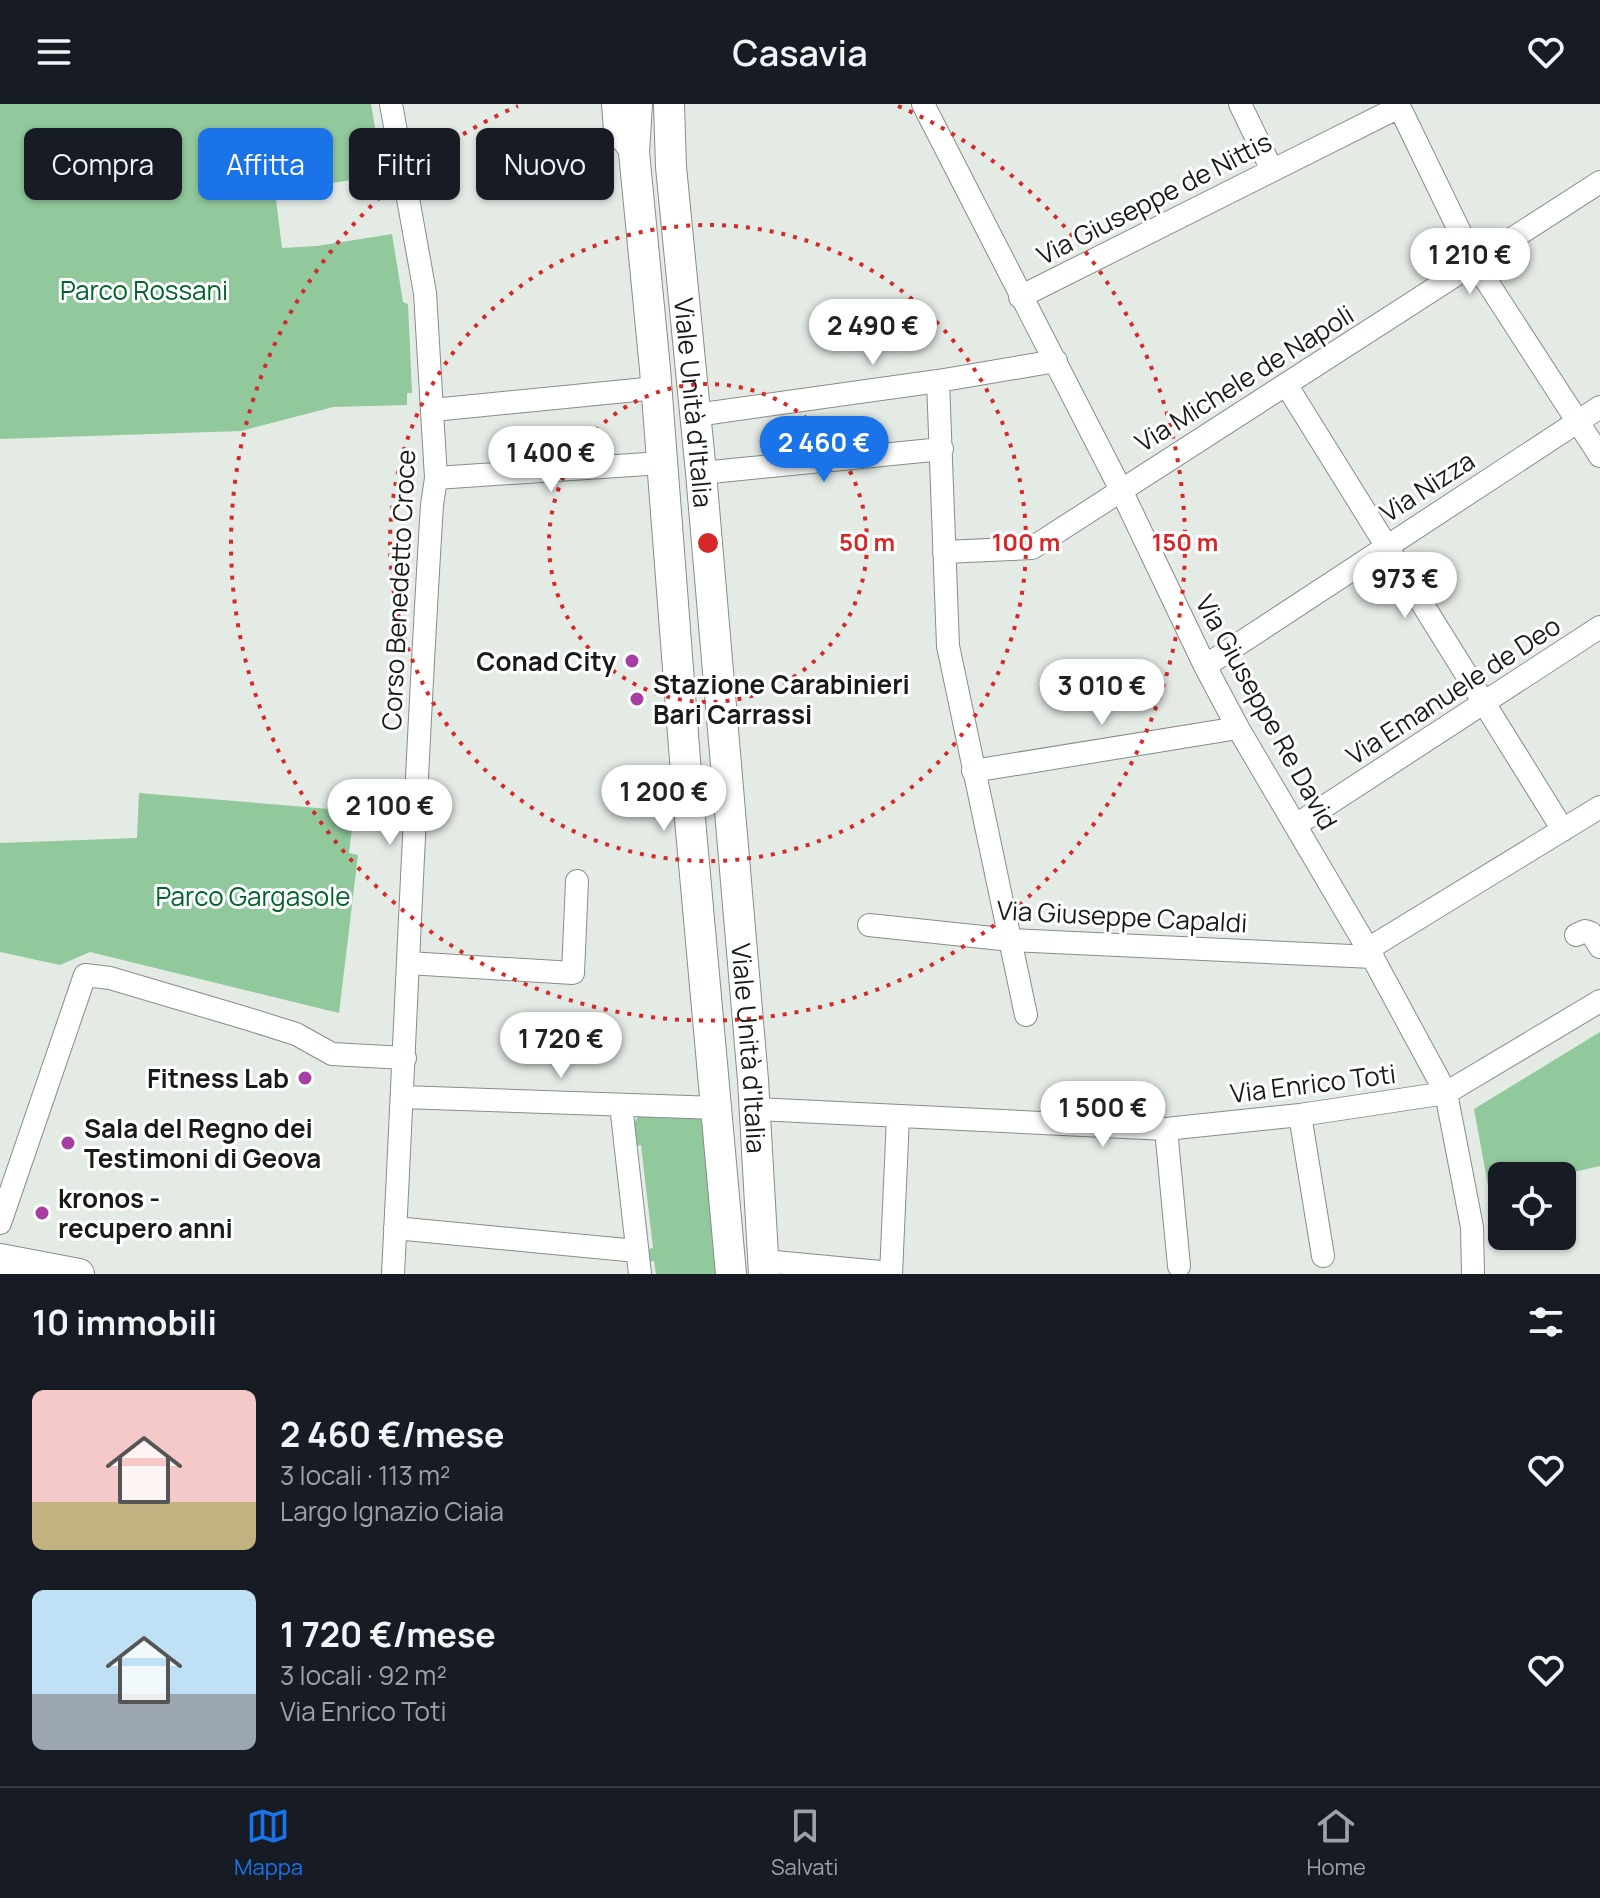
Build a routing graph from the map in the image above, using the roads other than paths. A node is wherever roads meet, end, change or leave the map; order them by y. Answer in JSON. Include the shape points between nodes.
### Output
{"nodes":[{"id":1,"x":391,"y":104,"type":"edge"},
{"id":2,"x":615,"y":104,"type":"edge"},
{"id":3,"x":637,"y":104,"type":"edge"},
{"id":4,"x":669,"y":104,"type":"edge"},
{"id":5,"x":923,"y":104,"type":"edge"},
{"id":6,"x":1240,"y":104,"type":"edge"},
{"id":7,"x":1398,"y":106,"type":"edge"},
{"id":8,"x":634,"y":152,"type":"junction"},
{"id":9,"x":1272,"y":170,"type":"junction"},
{"id":10,"x":1600,"y":182,"type":"edge"},
{"id":11,"x":1475,"y":263,"type":"junction"},
{"id":12,"x":1020,"y":297,"type":"junction"},
{"id":13,"x":1056,"y":361,"type":"junction"},
{"id":14,"x":938,"y":381,"type":"junction"},
{"id":15,"x":1287,"y":386,"type":"junction"},
{"id":16,"x":656,"y":388,"type":"junction"},
{"id":17,"x":1600,"y":407,"type":"edge"},
{"id":18,"x":434,"y":415,"type":"junction"},
{"id":19,"x":696,"y":415,"type":"junction"},
{"id":20,"x":1578,"y":421,"type":"junction"},
{"id":21,"x":942,"y":449,"type":"junction"},
{"id":22,"x":1600,"y":456,"type":"edge"},
{"id":23,"x":662,"y":463,"type":"junction"},
{"id":24,"x":701,"y":473,"type":"junction"},
{"id":25,"x":436,"y":478,"type":"junction"},
{"id":26,"x":1121,"y":490,"type":"junction"},
{"id":27,"x":1387,"y":546,"type":"junction"},
{"id":28,"x":944,"y":552,"type":"junction"},
{"id":29,"x":715,"y":627,"type":"junction"},
{"id":30,"x":1600,"y":627,"type":"edge"},
{"id":31,"x":675,"y":630,"type":"junction"},
{"id":32,"x":1205,"y":666,"type":"junction"},
{"id":33,"x":1484,"y":703,"type":"junction"},
{"id":34,"x":1238,"y":728,"type":"junction"},
{"id":35,"x":973,"y":771,"type":"junction"},
{"id":36,"x":1600,"y":807,"type":"edge"},
{"id":37,"x":1296,"y":825,"type":"junction"},
{"id":38,"x":1563,"y":830,"type":"junction"},
{"id":39,"x":577,"y":881,"type":"dead end"},
{"id":40,"x":869,"y":925,"type":"dead end"},
{"id":41,"x":740,"y":926,"type":"junction"},
{"id":42,"x":699,"y":929,"type":"junction"},
{"id":43,"x":1576,"y":935,"type":"dead end"},
{"id":44,"x":1011,"y":940,"type":"junction"},
{"id":45,"x":1600,"y":947,"type":"edge"},
{"id":46,"x":1370,"y":953,"type":"junction"},
{"id":47,"x":408,"y":963,"type":"junction"},
{"id":48,"x":1600,"y":1001,"type":"edge"},
{"id":49,"x":1026,"y":1015,"type":"dead end"},
{"id":50,"x":405,"y":1058,"type":"junction"},
{"id":51,"x":1446,"y":1093,"type":"junction"},
{"id":52,"x":403,"y":1097,"type":"junction"},
{"id":53,"x":621,"y":1105,"type":"junction"},
{"id":54,"x":717,"y":1108,"type":"junction"},
{"id":55,"x":755,"y":1109,"type":"junction"},
{"id":56,"x":1300,"y":1115,"type":"junction"},
{"id":57,"x":898,"y":1117,"type":"junction"},
{"id":58,"x":1166,"y":1129,"type":"junction"},
{"id":59,"x":0,"y":1223,"type":"edge"},
{"id":60,"x":395,"y":1228,"type":"junction"},
{"id":61,"x":637,"y":1251,"type":"junction"},
{"id":62,"x":1323,"y":1256,"type":"dead end"},
{"id":63,"x":0,"y":1259,"type":"edge"},
{"id":64,"x":1179,"y":1266,"type":"dead end"},
{"id":65,"x":764,"y":1268,"type":"edge"},
{"id":66,"x":79,"y":1274,"type":"edge"},
{"id":67,"x":393,"y":1274,"type":"edge"},
{"id":68,"x":640,"y":1274,"type":"edge"},
{"id":69,"x":731,"y":1274,"type":"edge"},
{"id":70,"x":891,"y":1274,"type":"edge"},
{"id":71,"x":1473,"y":1274,"type":"edge"}],
"edges":[{"from":1,"to":18,"type":"street","name":"Corso Benedetto Croce","via":[[425,293]]},
{"from":2,"to":8,"type":"street","name":"Viale Unità d'Italia","via":[[617,130]]},
{"from":3,"to":8,"type":"main road","name":"Viale Unità d'Italia"},
{"from":4,"to":19,"type":"main road","name":"Viale Unità d'Italia"},
{"from":5,"to":12,"type":"street","name":"Via Giuseppe Re David"},
{"from":6,"to":9,"type":"street"},
{"from":7,"to":9,"type":"street","name":"Via Giuseppe de Nittis"},
{"from":7,"to":11,"type":"street"},
{"from":8,"to":16,"type":"main road","name":"Viale Unità d'Italia"},
{"from":9,"to":12,"type":"street","name":"Via Giuseppe de Nittis"},
{"from":10,"to":11,"type":"street","name":"Via Michele de Napoli"},
{"from":11,"to":15,"type":"street","name":"Via Michele de Napoli"},
{"from":11,"to":20,"type":"street"},
{"from":12,"to":13,"type":"street","name":"Via Giuseppe Re David"},
{"from":13,"to":14,"type":"street"},
{"from":13,"to":26,"type":"street","name":"Via Giuseppe Re David"},
{"from":14,"to":19,"type":"street"},
{"from":14,"to":21,"type":"street"},
{"from":15,"to":26,"type":"street","name":"Via Michele de Napoli"},
{"from":15,"to":27,"type":"street"},
{"from":16,"to":18,"type":"street"},
{"from":16,"to":23,"type":"main road","name":"Viale Unità d'Italia"},
{"from":17,"to":20,"type":"street","name":"Via Nizza"},
{"from":18,"to":25,"type":"street","name":"Corso Benedetto Croce"},
{"from":19,"to":24,"type":"main road","name":"Viale Unità d'Italia"},
{"from":20,"to":22,"type":"street"},
{"from":20,"to":27,"type":"street","name":"Via Nizza"},
{"from":21,"to":24,"type":"street"},
{"from":21,"to":28,"type":"street"},
{"from":23,"to":25,"type":"street"},
{"from":23,"to":31,"type":"main road","name":"Viale Unità d'Italia"},
{"from":24,"to":29,"type":"main road","name":"Viale Unità d'Italia"},
{"from":25,"to":47,"type":"street","name":"Corso Benedetto Croce"},
{"from":26,"to":28,"type":"street","name":"Via Michele de Napoli","via":[[1032,548]]},
{"from":26,"to":32,"type":"street","name":"Via Giuseppe Re David"},
{"from":27,"to":32,"type":"street","name":"Via Nizza"},
{"from":27,"to":33,"type":"street"},
{"from":28,"to":35,"type":"street","via":[[948,646]]},
{"from":29,"to":31,"type":"main road","via":[[692,624]]},
{"from":29,"to":41,"type":"main road","name":"Viale Unità d'Italia"},
{"from":30,"to":33,"type":"street","name":"Via Emanuele de Deo"},
{"from":31,"to":42,"type":"main road","name":"Viale Unità d'Italia"},
{"from":32,"to":34,"type":"street","name":"Via Giuseppe Re David"},
{"from":33,"to":37,"type":"street","name":"Via Emanuele de Deo"},
{"from":33,"to":38,"type":"street"},
{"from":34,"to":35,"type":"street"},
{"from":34,"to":37,"type":"street","name":"Via Giuseppe Re David"},
{"from":35,"to":44,"type":"street"},
{"from":36,"to":38,"type":"street"},
{"from":37,"to":46,"type":"street","name":"Via Giuseppe Re David"},
{"from":38,"to":46,"type":"street"},
{"from":39,"to":47,"type":"street","via":[[573,973]]},
{"from":40,"to":44,"type":"street","name":"Via Giuseppe Capaldi"},
{"from":41,"to":42,"type":"main road","via":[[720,934]]},
{"from":41,"to":55,"type":"main road","name":"Viale Unità d'Italia"},
{"from":42,"to":54,"type":"main road","name":"Viale Unità d'Italia"},
{"from":43,"to":45,"type":"street","via":[[1591,933]]},
{"from":44,"to":46,"type":"street","name":"Via Giuseppe Capaldi"},
{"from":44,"to":49,"type":"street"},
{"from":46,"to":51,"type":"street","name":"Via Giuseppe Re David"},
{"from":47,"to":50,"type":"street","name":"Corso Benedetto Croce"},
{"from":48,"to":51,"type":"street"},
{"from":50,"to":52,"type":"street","name":"Corso Benedetto Croce"},
{"from":50,"to":59,"type":"street","via":[[332,1054],[296,1034],[85,975]]},
{"from":51,"to":56,"type":"street","name":"Via Enrico Toti"},
{"from":51,"to":71,"type":"street","name":"Via Giuseppe Re David","via":[[1472,1227]]},
{"from":52,"to":53,"type":"street"},
{"from":52,"to":60,"type":"street","name":"Corso Benedetto Croce"},
{"from":53,"to":54,"type":"street"},
{"from":53,"to":61,"type":"street"},
{"from":54,"to":69,"type":"main road","name":"Viale Unità d'Italia"},
{"from":55,"to":57,"type":"street","name":"Via Enrico Toti"},
{"from":55,"to":65,"type":"main road","name":"Viale Unità d'Italia"},
{"from":56,"to":58,"type":"street","name":"Via Enrico Toti"},
{"from":56,"to":62,"type":"street"},
{"from":57,"to":58,"type":"street","name":"Via Enrico Toti"},
{"from":57,"to":70,"type":"street"},
{"from":58,"to":64,"type":"street"},
{"from":60,"to":61,"type":"street"},
{"from":60,"to":67,"type":"street","name":"Corso Benedetto Croce"},
{"from":61,"to":68,"type":"street"},
{"from":63,"to":66,"type":"main road"},
{"from":65,"to":70,"type":"street"}]}
